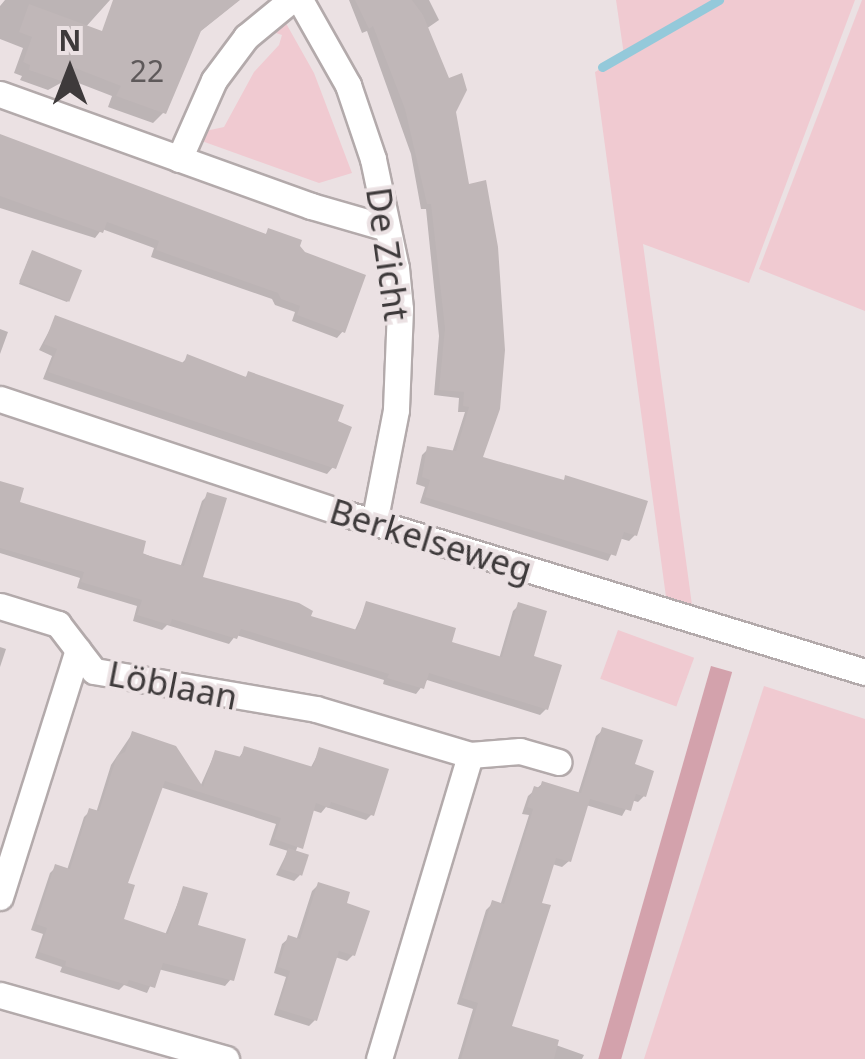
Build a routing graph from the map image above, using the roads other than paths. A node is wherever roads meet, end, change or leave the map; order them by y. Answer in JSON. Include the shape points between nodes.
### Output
{"nodes":[{"id":1,"x":291,"y":0,"type":"edge"},
{"id":2,"x":300,"y":0,"type":"edge"},
{"id":3,"x":0,"y":94,"type":"edge"},
{"id":4,"x":180,"y":159,"type":"junction"},
{"id":5,"x":387,"y":228,"type":"junction"},
{"id":6,"x":0,"y":399,"type":"edge"},
{"id":7,"x":374,"y":523,"type":"junction"},
{"id":8,"x":0,"y":606,"type":"edge"},
{"id":9,"x":78,"y":650,"type":"junction"},
{"id":10,"x":865,"y":672,"type":"edge"},
{"id":11,"x":470,"y":755,"type":"junction"},
{"id":12,"x":558,"y":762,"type":"dead end"},
{"id":13,"x":0,"y":897,"type":"edge"},
{"id":14,"x":0,"y":995,"type":"edge"},
{"id":15,"x":226,"y":1059,"type":"edge"},
{"id":16,"x":379,"y":1059,"type":"edge"}],
"edges":[{"from":1,"to":4,"type":"street","via":[[246,37],[214,80]]},
{"from":2,"to":5,"type":"street","name":"De Zicht","via":[[348,85]]},
{"from":3,"to":4,"type":"street"},
{"from":4,"to":5,"type":"street"},
{"from":5,"to":7,"type":"street","name":"De Zicht","via":[[400,309],[400,365]]},
{"from":6,"to":7,"type":"street","name":"Berkelseweg"},
{"from":7,"to":10,"type":"street","name":"Berkelseweg"},
{"from":8,"to":9,"type":"street","via":[[58,624]]},
{"from":9,"to":11,"type":"street","name":"Löblaan","via":[[94,671],[120,678],[316,708]]},
{"from":9,"to":13,"type":"street","name":"Löblaan"},
{"from":11,"to":12,"type":"street","name":"Löblaan","via":[[520,750]]},
{"from":11,"to":16,"type":"street"},
{"from":14,"to":15,"type":"street"}]}
